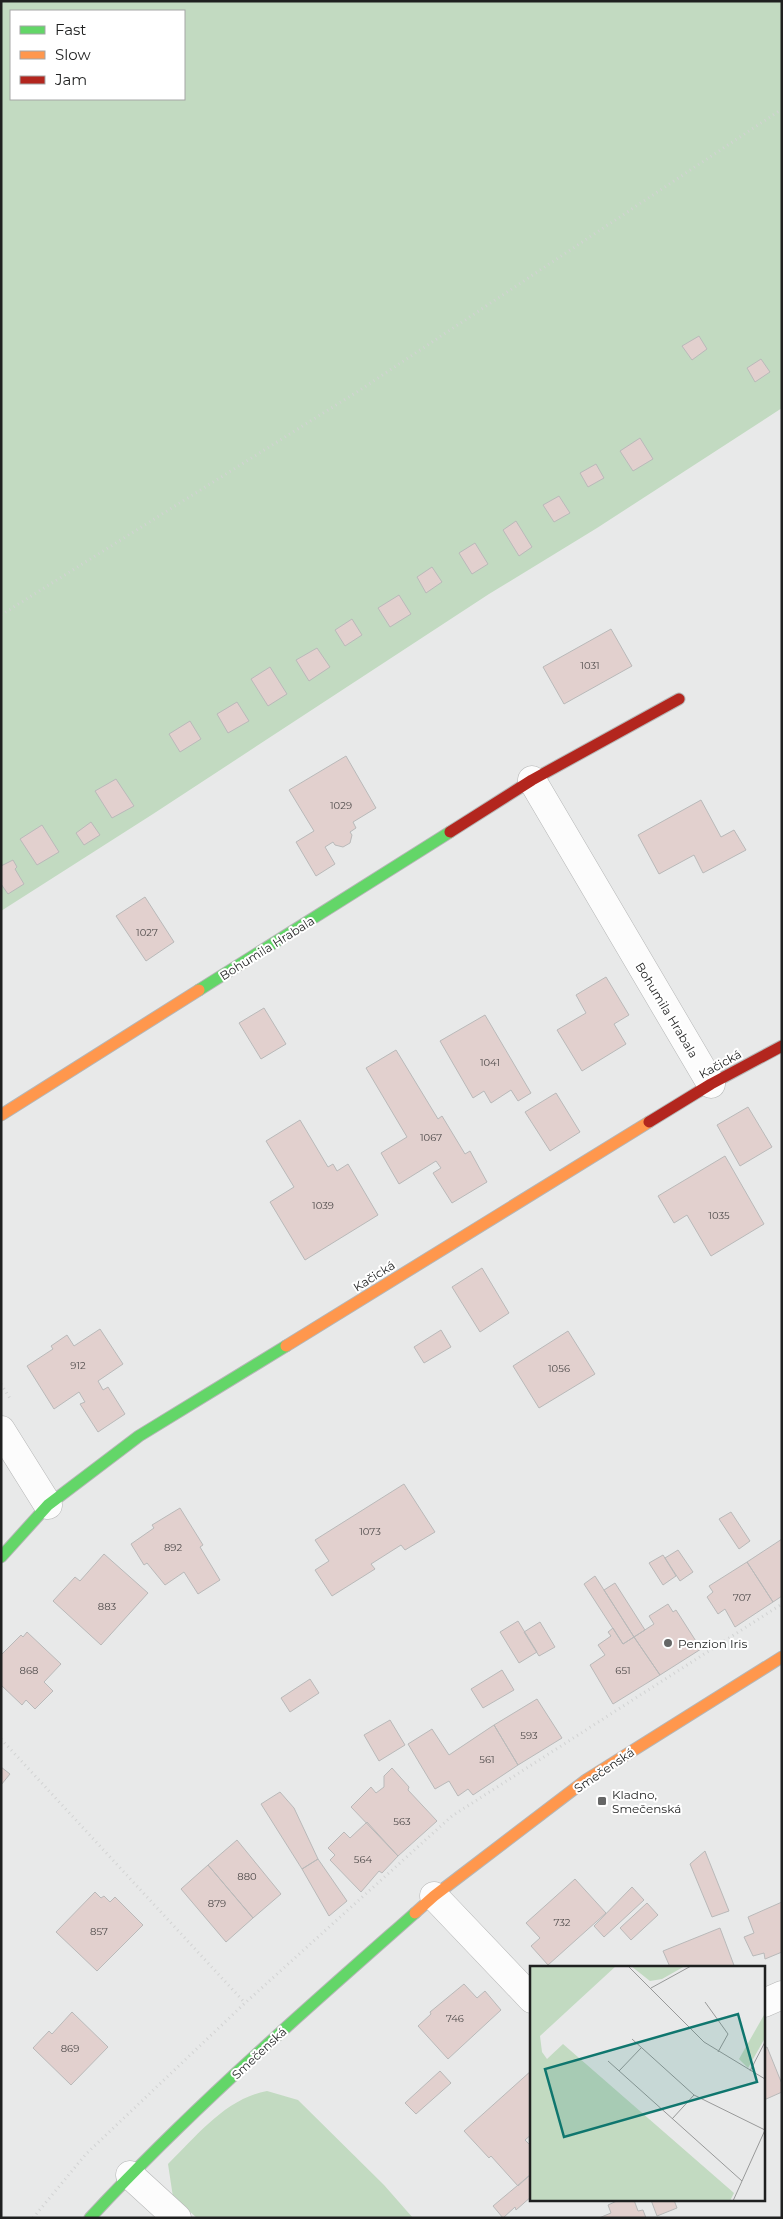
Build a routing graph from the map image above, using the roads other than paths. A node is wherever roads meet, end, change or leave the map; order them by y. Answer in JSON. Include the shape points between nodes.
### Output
{"nodes":[{"id":1,"x":679,"y":699,"type":"dead end"},
{"id":2,"x":532,"y":780,"type":"junction"},
{"id":3,"x":782,"y":1046,"type":"edge"},
{"id":4,"x":711,"y":1084,"type":"junction"},
{"id":5,"x":1,"y":1115,"type":"edge"},
{"id":6,"x":1,"y":1430,"type":"edge"},
{"id":7,"x":48,"y":1505,"type":"junction"},
{"id":8,"x":1,"y":1557,"type":"edge"},
{"id":9,"x":782,"y":1657,"type":"edge"},
{"id":10,"x":434,"y":1896,"type":"junction"},
{"id":11,"x":782,"y":1995,"type":"edge"},
{"id":12,"x":530,"y":1997,"type":"edge"},
{"id":13,"x":766,"y":2001,"type":"edge"},
{"id":14,"x":130,"y":2174,"type":"junction"},
{"id":15,"x":90,"y":2218,"type":"edge"},
{"id":16,"x":177,"y":2218,"type":"edge"}],
"edges":[{"from":1,"to":2,"type":"street","name":"Bohumila Hrabala"},
{"from":2,"to":4,"type":"street","name":"Bohumila Hrabala"},
{"from":2,"to":5,"type":"street","name":"Bohumila Hrabala"},
{"from":3,"to":4,"type":"street","name":"Kačická"},
{"from":4,"to":7,"type":"street","name":"Kačická","via":[[139,1436]]},
{"from":6,"to":7,"type":"street"},
{"from":7,"to":8,"type":"street","name":"Kačická"},
{"from":9,"to":10,"type":"street","name":"Smečenská","via":[[586,1780]]},
{"from":10,"to":12,"type":"street"},
{"from":10,"to":14,"type":"street","name":"Smečenská","via":[[270,2041]]},
{"from":11,"to":13,"type":"street"},
{"from":14,"to":15,"type":"street","name":"Smečenská"},
{"from":14,"to":16,"type":"street"}]}
